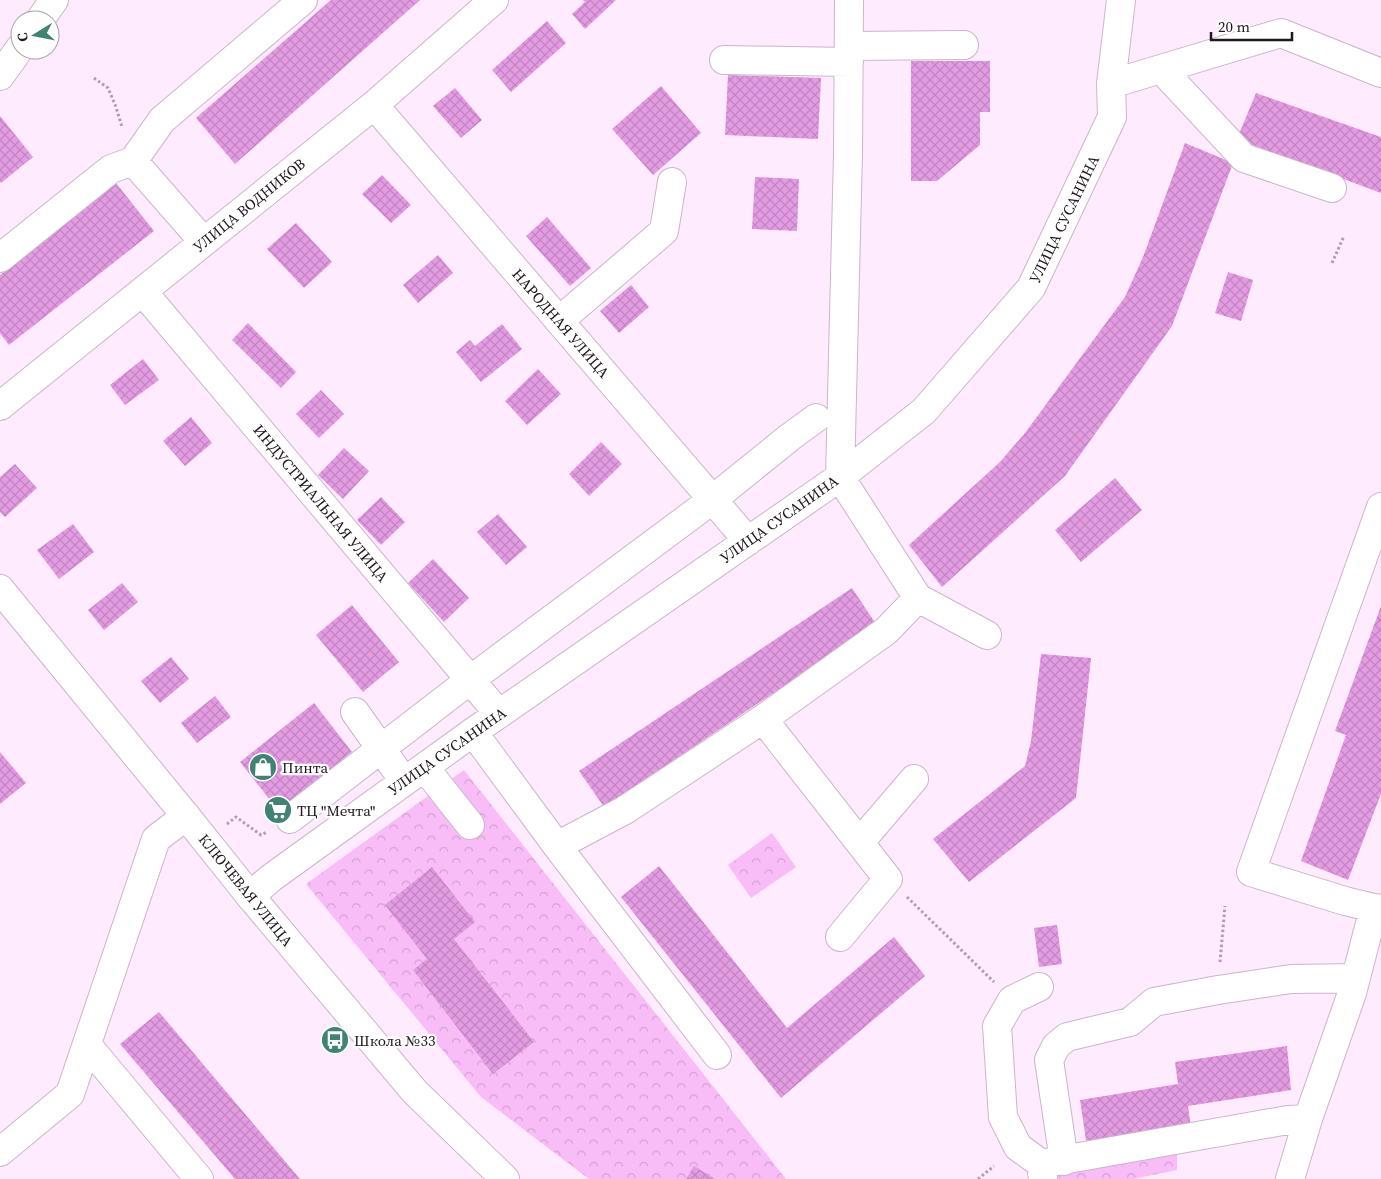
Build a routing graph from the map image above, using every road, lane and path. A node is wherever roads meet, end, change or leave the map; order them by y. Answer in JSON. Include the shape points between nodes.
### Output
{"nodes":[{"id":1,"x":303,"y":0,"type":"edge"},
{"id":2,"x":494,"y":0,"type":"edge"},
{"id":3,"x":849,"y":0,"type":"edge"},
{"id":4,"x":1121,"y":0,"type":"edge"},
{"id":5,"x":964,"y":45,"type":"dead end"},
{"id":6,"x":848,"y":54,"type":"junction"},
{"id":7,"x":11,"y":60,"type":"edge"},
{"id":8,"x":724,"y":60,"type":"dead end"},
{"id":9,"x":1161,"y":69,"type":"junction"},
{"id":10,"x":1381,"y":72,"type":"edge"},
{"id":11,"x":0,"y":76,"type":"edge"},
{"id":12,"x":94,"y":78,"type":"dead end"},
{"id":13,"x":1111,"y":84,"type":"junction"},
{"id":14,"x":374,"y":105,"type":"junction"},
{"id":15,"x":123,"y":132,"type":"dead end"},
{"id":16,"x":133,"y":161,"type":"junction"},
{"id":17,"x":672,"y":182,"type":"dead end"},
{"id":18,"x":1332,"y":188,"type":"dead end"},
{"id":19,"x":1344,"y":236,"type":"dead end"},
{"id":20,"x":204,"y":242,"type":"junction"},
{"id":21,"x":0,"y":258,"type":"edge"},
{"id":22,"x":1332,"y":263,"type":"dead end"},
{"id":23,"x":143,"y":292,"type":"junction"},
{"id":24,"x":559,"y":321,"type":"junction"},
{"id":25,"x":2,"y":400,"type":"edge"},
{"id":26,"x":816,"y":418,"type":"dead end"},
{"id":27,"x":840,"y":476,"type":"junction"},
{"id":28,"x":712,"y":500,"type":"junction"},
{"id":29,"x":1381,"y":507,"type":"edge"},
{"id":30,"x":748,"y":541,"type":"junction"},
{"id":31,"x":1375,"y":543,"type":"edge"},
{"id":32,"x":0,"y":589,"type":"edge"},
{"id":33,"x":918,"y":598,"type":"junction"},
{"id":34,"x":987,"y":635,"type":"dead end"},
{"id":35,"x":470,"y":680,"type":"junction"},
{"id":36,"x":355,"y":712,"type":"dead end"},
{"id":37,"x":499,"y":714,"type":"junction"},
{"id":38,"x":763,"y":719,"type":"junction"},
{"id":39,"x":473,"y":732,"type":"junction"},
{"id":40,"x":380,"y":748,"type":"junction"},
{"id":41,"x":414,"y":774,"type":"junction"},
{"id":42,"x":914,"y":779,"type":"dead end"},
{"id":43,"x":186,"y":816,"type":"junction"},
{"id":44,"x":290,"y":819,"type":"dead end"},
{"id":45,"x":470,"y":825,"type":"dead end"},
{"id":46,"x":860,"y":842,"type":"junction"},
{"id":47,"x":557,"y":846,"type":"junction"},
{"id":48,"x":888,"y":879,"type":"junction"},
{"id":49,"x":250,"y":896,"type":"junction"},
{"id":50,"x":1225,"y":906,"type":"dead end"},
{"id":51,"x":1378,"y":909,"type":"edge"},
{"id":52,"x":1222,"y":933,"type":"dead end"},
{"id":53,"x":840,"y":937,"type":"dead end"},
{"id":54,"x":1356,"y":978,"type":"junction"},
{"id":55,"x":1039,"y":987,"type":"dead end"},
{"id":56,"x":1012,"y":1000,"type":"junction"},
{"id":57,"x":88,"y":1046,"type":"junction"},
{"id":58,"x":717,"y":1055,"type":"dead end"},
{"id":59,"x":1298,"y":1119,"type":"junction"},
{"id":60,"x":0,"y":1152,"type":"edge"},
{"id":61,"x":994,"y":1166,"type":"dead end"},
{"id":62,"x":1050,"y":1168,"type":"edge"},
{"id":63,"x":199,"y":1179,"type":"edge"},
{"id":64,"x":505,"y":1179,"type":"edge"},
{"id":65,"x":978,"y":1179,"type":"edge"},
{"id":66,"x":1290,"y":1179,"type":"edge"}],
"edges":[{"from":1,"to":16,"type":"street","via":[[162,120]]},
{"from":2,"to":14,"type":"street","name":"УЛИЦА ВОДНИКОВ"},
{"from":3,"to":6,"type":"street"},
{"from":4,"to":13,"type":"street","name":"УЛИЦА СУСАНИНА"},
{"from":5,"to":6,"type":"street"},
{"from":6,"to":8,"type":"street"},
{"from":6,"to":27,"type":"street"},
{"from":7,"to":11,"type":"street"},
{"from":9,"to":10,"type":"street","via":[[1281,33]]},
{"from":9,"to":13,"type":"street"},
{"from":9,"to":18,"type":"street","via":[[1244,158]]},
{"from":12,"to":15,"type":"path","via":[[108,88]]},
{"from":13,"to":27,"type":"street","name":"УЛИЦА СУСАНИНА","via":[[1112,117],[1031,288],[924,411]]},
{"from":14,"to":20,"type":"street","name":"УЛИЦА ВОДНИКОВ"},
{"from":14,"to":24,"type":"street","name":"НАРОДНАЯ УЛИЦА"},
{"from":16,"to":20,"type":"street"},
{"from":16,"to":21,"type":"street","via":[[111,169]]},
{"from":17,"to":24,"type":"street","via":[[664,231]]},
{"from":19,"to":22,"type":"path"},
{"from":20,"to":23,"type":"street","name":"УЛИЦА ВОДНИКОВ"},
{"from":23,"to":25,"type":"street","name":"УЛИЦА ВОДНИКОВ"},
{"from":23,"to":35,"type":"street","name":"ИНДУСТРИАЛЬНАЯ УЛИЦА"},
{"from":24,"to":28,"type":"street","name":"НАРОДНАЯ УЛИЦА"},
{"from":26,"to":28,"type":"street"},
{"from":27,"to":30,"type":"street","name":"УЛИЦА СУСАНИНА"},
{"from":27,"to":33,"type":"street"},
{"from":28,"to":30,"type":"street","name":"НАРОДНАЯ УЛИЦА"},
{"from":28,"to":35,"type":"street"},
{"from":29,"to":31,"type":"street"},
{"from":30,"to":37,"type":"street","name":"УЛИЦА СУСАНИНА"},
{"from":31,"to":51,"type":"street","via":[[1251,872]]},
{"from":32,"to":43,"type":"street","name":"КЛЮЧЕВАЯ УЛИЦА"},
{"from":33,"to":34,"type":"street"},
{"from":33,"to":38,"type":"street","via":[[886,631]]},
{"from":35,"to":37,"type":"street","name":"ИНДУСТРИАЛЬНАЯ УЛИЦА"},
{"from":35,"to":40,"type":"street"},
{"from":36,"to":40,"type":"street"},
{"from":37,"to":39,"type":"street","name":"УЛИЦА СУСАНИНА"},
{"from":38,"to":46,"type":"street"},
{"from":38,"to":47,"type":"street","via":[[625,810]]},
{"from":39,"to":41,"type":"street","name":"УЛИЦА СУСАНИНА"},
{"from":39,"to":47,"type":"street"},
{"from":40,"to":41,"type":"street"},
{"from":40,"to":44,"type":"street"},
{"from":41,"to":45,"type":"street"},
{"from":41,"to":49,"type":"street","name":"УЛИЦА СУСАНИНА"},
{"from":42,"to":46,"type":"street"},
{"from":43,"to":49,"type":"street","name":"КЛЮЧЕВАЯ УЛИЦА"},
{"from":43,"to":57,"type":"street","via":[[156,838]]},
{"from":46,"to":48,"type":"street"},
{"from":47,"to":58,"type":"street"},
{"from":48,"to":53,"type":"street"},
{"from":48,"to":56,"type":"path"},
{"from":49,"to":64,"type":"street","name":"КЛЮЧЕВАЯ УЛИЦА","via":[[416,1092]]},
{"from":50,"to":52,"type":"path"},
{"from":51,"to":54,"type":"street"},
{"from":54,"to":59,"type":"street"},
{"from":54,"to":62,"type":"street","via":[[1291,979],[1154,1002],[1130,1022],[1067,1037],[1056,1046],[1048,1060]]},
{"from":55,"to":56,"type":"street"},
{"from":56,"to":62,"type":"street","via":[[997,1026],[1003,1118],[1018,1147]]},
{"from":57,"to":60,"type":"street","via":[[70,1094]]},
{"from":57,"to":63,"type":"street"},
{"from":59,"to":62,"type":"street"},
{"from":59,"to":66,"type":"street"},
{"from":61,"to":65,"type":"path"}]}
